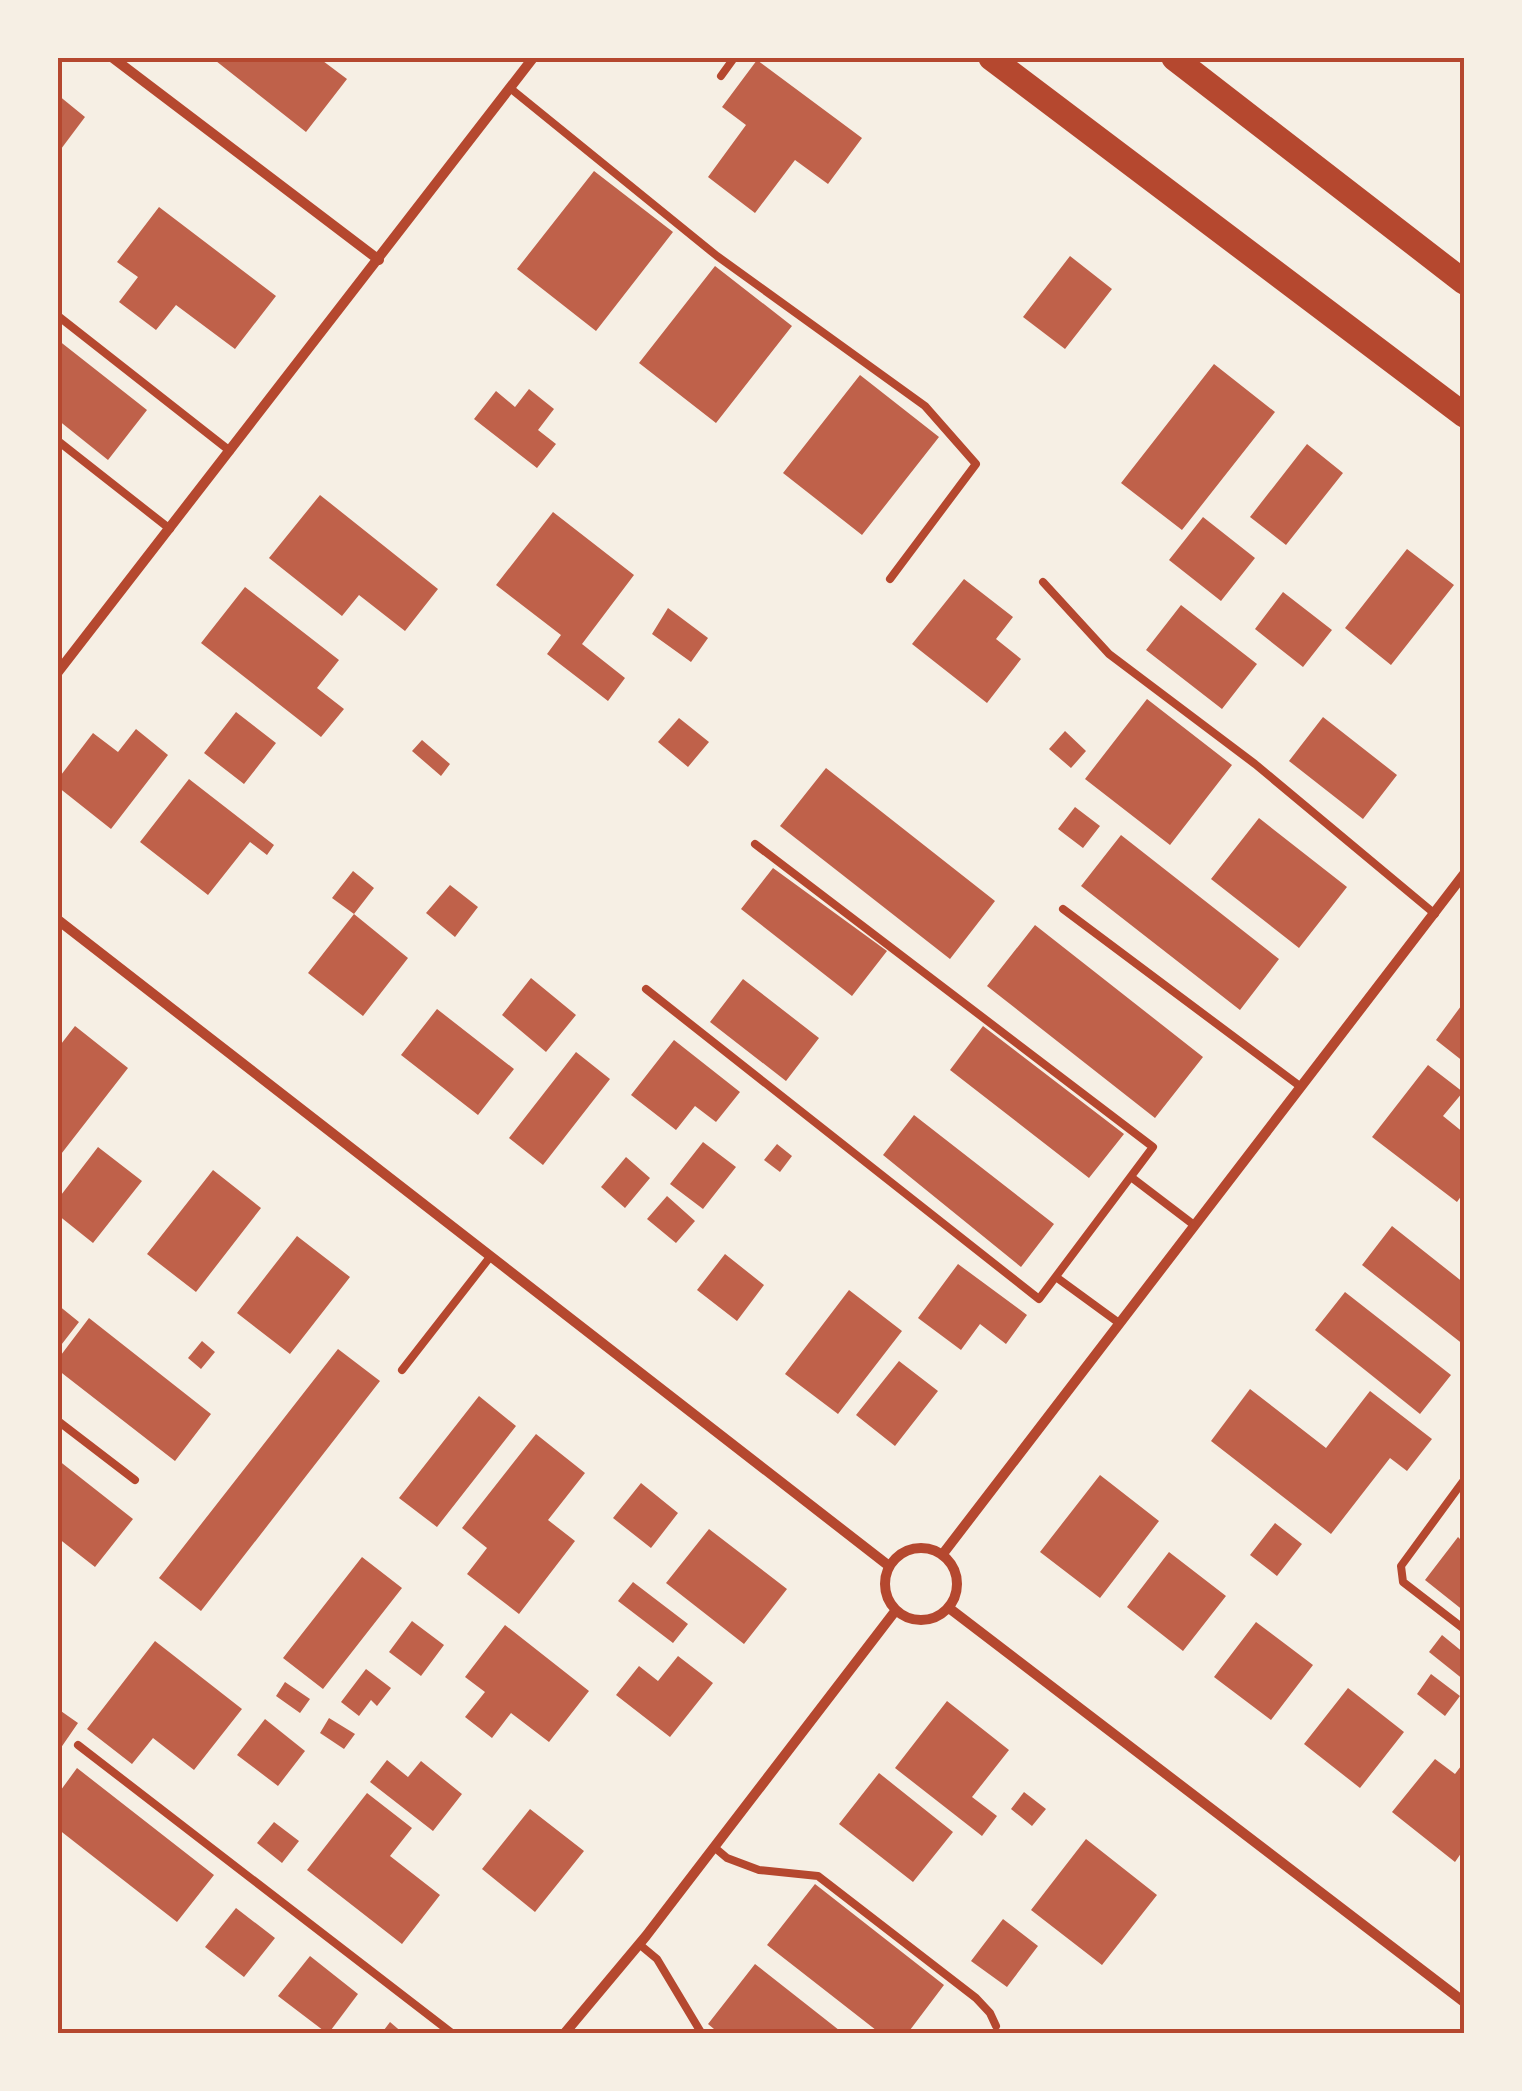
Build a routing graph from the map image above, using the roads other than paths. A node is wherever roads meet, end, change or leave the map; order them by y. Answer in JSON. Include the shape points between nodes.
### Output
{"nodes":[{"id":1,"x":113,"y":58,"type":"edge"},
{"id":2,"x":534,"y":58,"type":"edge"},
{"id":3,"x":734,"y":58,"type":"edge"},
{"id":4,"x":991,"y":58,"type":"edge"},
{"id":5,"x":1174,"y":58,"type":"edge"},
{"id":6,"x":721,"y":76,"type":"dead end"},
{"id":7,"x":510,"y":88,"type":"junction"},
{"id":8,"x":379,"y":260,"type":"junction"},
{"id":9,"x":1464,"y":282,"type":"edge"},
{"id":10,"x":58,"y":316,"type":"edge"},
{"id":11,"x":1464,"y":414,"type":"edge"},
{"id":12,"x":58,"y":441,"type":"edge"},
{"id":13,"x":230,"y":451,"type":"junction"},
{"id":14,"x":170,"y":528,"type":"junction"},
{"id":15,"x":890,"y":578,"type":"dead end"},
{"id":16,"x":1043,"y":582,"type":"dead end"},
{"id":17,"x":58,"y":672,"type":"edge"},
{"id":18,"x":755,"y":844,"type":"dead end"},
{"id":19,"x":1464,"y":874,"type":"edge"},
{"id":20,"x":1063,"y":908,"type":"dead end"},
{"id":21,"x":1436,"y":914,"type":"junction"},
{"id":22,"x":58,"y":920,"type":"edge"},
{"id":23,"x":646,"y":989,"type":"dead end"},
{"id":24,"x":1301,"y":1087,"type":"junction"},
{"id":25,"x":1131,"y":1177,"type":"junction"},
{"id":26,"x":1194,"y":1224,"type":"junction"},
{"id":27,"x":490,"y":1257,"type":"junction"},
{"id":28,"x":1056,"y":1277,"type":"junction"},
{"id":29,"x":1119,"y":1324,"type":"junction"},
{"id":30,"x":402,"y":1370,"type":"dead end"},
{"id":31,"x":58,"y":1420,"type":"edge"},
{"id":32,"x":135,"y":1480,"type":"dead end"},
{"id":33,"x":1464,"y":1480,"type":"edge"},
{"id":34,"x":942,"y":1555,"type":"junction"},
{"id":35,"x":890,"y":1566,"type":"junction"},
{"id":36,"x":949,"y":1608,"type":"junction"},
{"id":37,"x":896,"y":1610,"type":"junction"},
{"id":38,"x":1464,"y":1629,"type":"edge"},
{"id":39,"x":78,"y":1746,"type":"dead end"},
{"id":40,"x":714,"y":1847,"type":"junction"},
{"id":41,"x":639,"y":1944,"type":"junction"},
{"id":42,"x":1464,"y":2002,"type":"edge"},
{"id":43,"x":996,"y":2026,"type":"dead end"},
{"id":44,"x":453,"y":2034,"type":"edge"},
{"id":45,"x":564,"y":2034,"type":"edge"},
{"id":46,"x":702,"y":2034,"type":"edge"}],
"edges":[{"from":1,"to":8,"type":"street"},
{"from":2,"to":7,"type":"street"},
{"from":3,"to":6,"type":"lane"},
{"from":4,"to":11,"type":"main road"},
{"from":5,"to":9,"type":"main road"},
{"from":7,"to":8,"type":"street"},
{"from":7,"to":15,"type":"lane","via":[[717,256],[925,406],[976,464]]},
{"from":8,"to":13,"type":"street"},
{"from":10,"to":13,"type":"lane"},
{"from":12,"to":14,"type":"lane"},
{"from":13,"to":14,"type":"street"},
{"from":14,"to":17,"type":"street"},
{"from":16,"to":21,"type":"lane","via":[[1109,654],[1256,764]]},
{"from":18,"to":25,"type":"lane","via":[[1153,1147]]},
{"from":19,"to":21,"type":"street"},
{"from":20,"to":24,"type":"lane"},
{"from":21,"to":24,"type":"street"},
{"from":22,"to":27,"type":"street"},
{"from":23,"to":28,"type":"lane","via":[[1039,1299]]},
{"from":24,"to":26,"type":"street"},
{"from":25,"to":26,"type":"lane"},
{"from":25,"to":28,"type":"lane"},
{"from":26,"to":29,"type":"street"},
{"from":27,"to":30,"type":"lane"},
{"from":27,"to":35,"type":"street"},
{"from":28,"to":29,"type":"lane"},
{"from":29,"to":34,"type":"street"},
{"from":31,"to":32,"type":"lane"},
{"from":33,"to":38,"type":"lane","via":[[1401,1566],[1403,1582]]},
{"from":34,"to":35,"type":"street","via":[[915,1548]]},
{"from":34,"to":36,"type":"street","via":[[958,1584]]},
{"from":35,"to":37,"type":"street","via":[[885,1592]]},
{"from":36,"to":37,"type":"street","via":[[927,1620]]},
{"from":36,"to":42,"type":"street"},
{"from":37,"to":40,"type":"street"},
{"from":39,"to":44,"type":"lane"},
{"from":40,"to":41,"type":"street"},
{"from":40,"to":43,"type":"lane","via":[[760,1870],[818,1876],[976,1998]]},
{"from":41,"to":45,"type":"street"},
{"from":41,"to":46,"type":"lane","via":[[657,1960]]}]}
